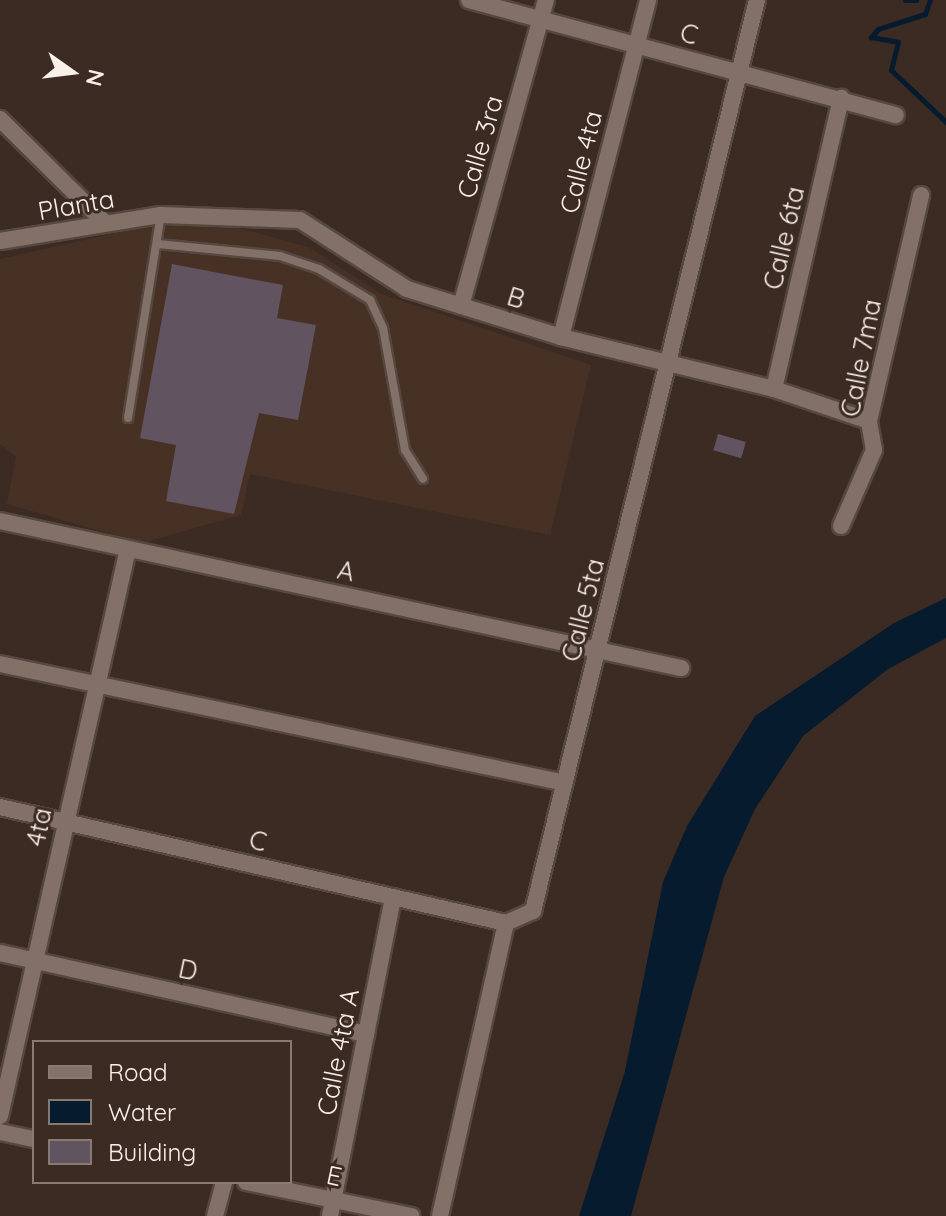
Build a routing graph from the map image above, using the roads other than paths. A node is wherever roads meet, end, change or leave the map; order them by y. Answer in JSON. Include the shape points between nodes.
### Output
{"nodes":[{"id":1,"x":469,"y":0,"type":"edge"},
{"id":2,"x":546,"y":0,"type":"edge"},
{"id":3,"x":648,"y":0,"type":"edge"},
{"id":4,"x":757,"y":0,"type":"edge"},
{"id":5,"x":541,"y":19,"type":"junction"},
{"id":6,"x":636,"y":45,"type":"junction"},
{"id":7,"x":740,"y":72,"type":"junction"},
{"id":8,"x":841,"y":98,"type":"junction"},
{"id":9,"x":896,"y":115,"type":"dead end"},
{"id":10,"x":0,"y":119,"type":"edge"},
{"id":11,"x":921,"y":195,"type":"dead end"},
{"id":12,"x":161,"y":215,"type":"junction"},
{"id":13,"x":105,"y":223,"type":"junction"},
{"id":14,"x":0,"y":241,"type":"edge"},
{"id":15,"x":158,"y":244,"type":"junction"},
{"id":16,"x":461,"y":306,"type":"junction"},
{"id":17,"x":561,"y":337,"type":"junction"},
{"id":18,"x":668,"y":363,"type":"junction"},
{"id":19,"x":774,"y":389,"type":"junction"},
{"id":20,"x":128,"y":418,"type":"dead end"},
{"id":21,"x":869,"y":421,"type":"junction"},
{"id":22,"x":423,"y":479,"type":"dead end"},
{"id":23,"x":0,"y":521,"type":"edge"},
{"id":24,"x":841,"y":526,"type":"dead end"},
{"id":25,"x":128,"y":549,"type":"junction"},
{"id":26,"x":598,"y":650,"type":"junction"},
{"id":27,"x":0,"y":664,"type":"edge"},
{"id":28,"x":681,"y":668,"type":"dead end"},
{"id":29,"x":95,"y":684,"type":"junction"},
{"id":30,"x":565,"y":783,"type":"junction"},
{"id":31,"x":0,"y":807,"type":"edge"},
{"id":32,"x":65,"y":822,"type":"junction"},
{"id":33,"x":393,"y":897,"type":"junction"},
{"id":34,"x":506,"y":923,"type":"junction"},
{"id":35,"x":0,"y":953,"type":"edge"},
{"id":36,"x":35,"y":961,"type":"junction"},
{"id":37,"x":366,"y":1034,"type":"junction"},
{"id":38,"x":0,"y":1116,"type":"edge"},
{"id":39,"x":0,"y":1132,"type":"edge"},
{"id":40,"x":32,"y":1139,"type":"edge"},
{"id":41,"x":223,"y":1184,"type":"edge"},
{"id":42,"x":253,"y":1184,"type":"edge"},
{"id":43,"x":331,"y":1208,"type":"edge"},
{"id":44,"x":215,"y":1216,"type":"edge"},
{"id":45,"x":412,"y":1216,"type":"edge"},
{"id":46,"x":440,"y":1216,"type":"edge"}],
"edges":[{"from":1,"to":5,"type":"street","name":"C"},
{"from":2,"to":5,"type":"street","name":"Calle 3ra"},
{"from":3,"to":6,"type":"street","name":"Calle 4ta"},
{"from":4,"to":7,"type":"street","name":"Calle 5ta"},
{"from":5,"to":6,"type":"street","name":"C"},
{"from":5,"to":16,"type":"street","name":"Calle 3ra"},
{"from":6,"to":7,"type":"street","name":"C"},
{"from":6,"to":17,"type":"street","name":"Calle 4ta"},
{"from":7,"to":8,"type":"street","name":"C"},
{"from":7,"to":18,"type":"street","name":"Calle 5ta"},
{"from":8,"to":9,"type":"street","name":"C"},
{"from":8,"to":19,"type":"street","name":"Calle 6ta"},
{"from":10,"to":13,"type":"street"},
{"from":11,"to":21,"type":"street","name":"Calle 7ma"},
{"from":12,"to":13,"type":"street","name":"Planta"},
{"from":12,"to":15,"type":"lane"},
{"from":12,"to":16,"type":"street","name":"B","via":[[300,220],[407,289]]},
{"from":13,"to":14,"type":"street","name":"Planta"},
{"from":15,"to":20,"type":"lane"},
{"from":15,"to":22,"type":"lane","via":[[280,256],[319,269],[370,300],[383,328],[405,450]]},
{"from":16,"to":17,"type":"street","name":"B"},
{"from":17,"to":18,"type":"street","name":"B"},
{"from":18,"to":19,"type":"street","name":"B"},
{"from":18,"to":26,"type":"street","name":"Calle 5ta"},
{"from":19,"to":21,"type":"street","name":"B"},
{"from":21,"to":24,"type":"street","name":"Calle 7ma","via":[[874,450]]},
{"from":23,"to":25,"type":"street","name":"A"},
{"from":25,"to":26,"type":"street","name":"A"},
{"from":25,"to":29,"type":"street","name":"4ta"},
{"from":26,"to":28,"type":"street","name":"A"},
{"from":26,"to":30,"type":"street","name":"Calle 5ta"},
{"from":27,"to":29,"type":"street"},
{"from":29,"to":30,"type":"street"},
{"from":29,"to":32,"type":"street","name":"4ta"},
{"from":30,"to":34,"type":"street","name":"Calle 5ta","via":[[533,911]]},
{"from":31,"to":32,"type":"street","name":"C"},
{"from":32,"to":33,"type":"street","name":"C"},
{"from":32,"to":36,"type":"street","name":"4ta"},
{"from":33,"to":34,"type":"street","name":"C"},
{"from":33,"to":37,"type":"street","name":"Calle 4ta A"},
{"from":34,"to":46,"type":"street"},
{"from":35,"to":36,"type":"street","name":"D"},
{"from":36,"to":37,"type":"street","name":"D"},
{"from":36,"to":38,"type":"street","name":"4ta"},
{"from":37,"to":43,"type":"street","name":"Calle 4ta A"},
{"from":39,"to":40,"type":"street"},
{"from":41,"to":44,"type":"street"},
{"from":42,"to":43,"type":"street","name":"E"},
{"from":43,"to":45,"type":"street","name":"E"}]}
